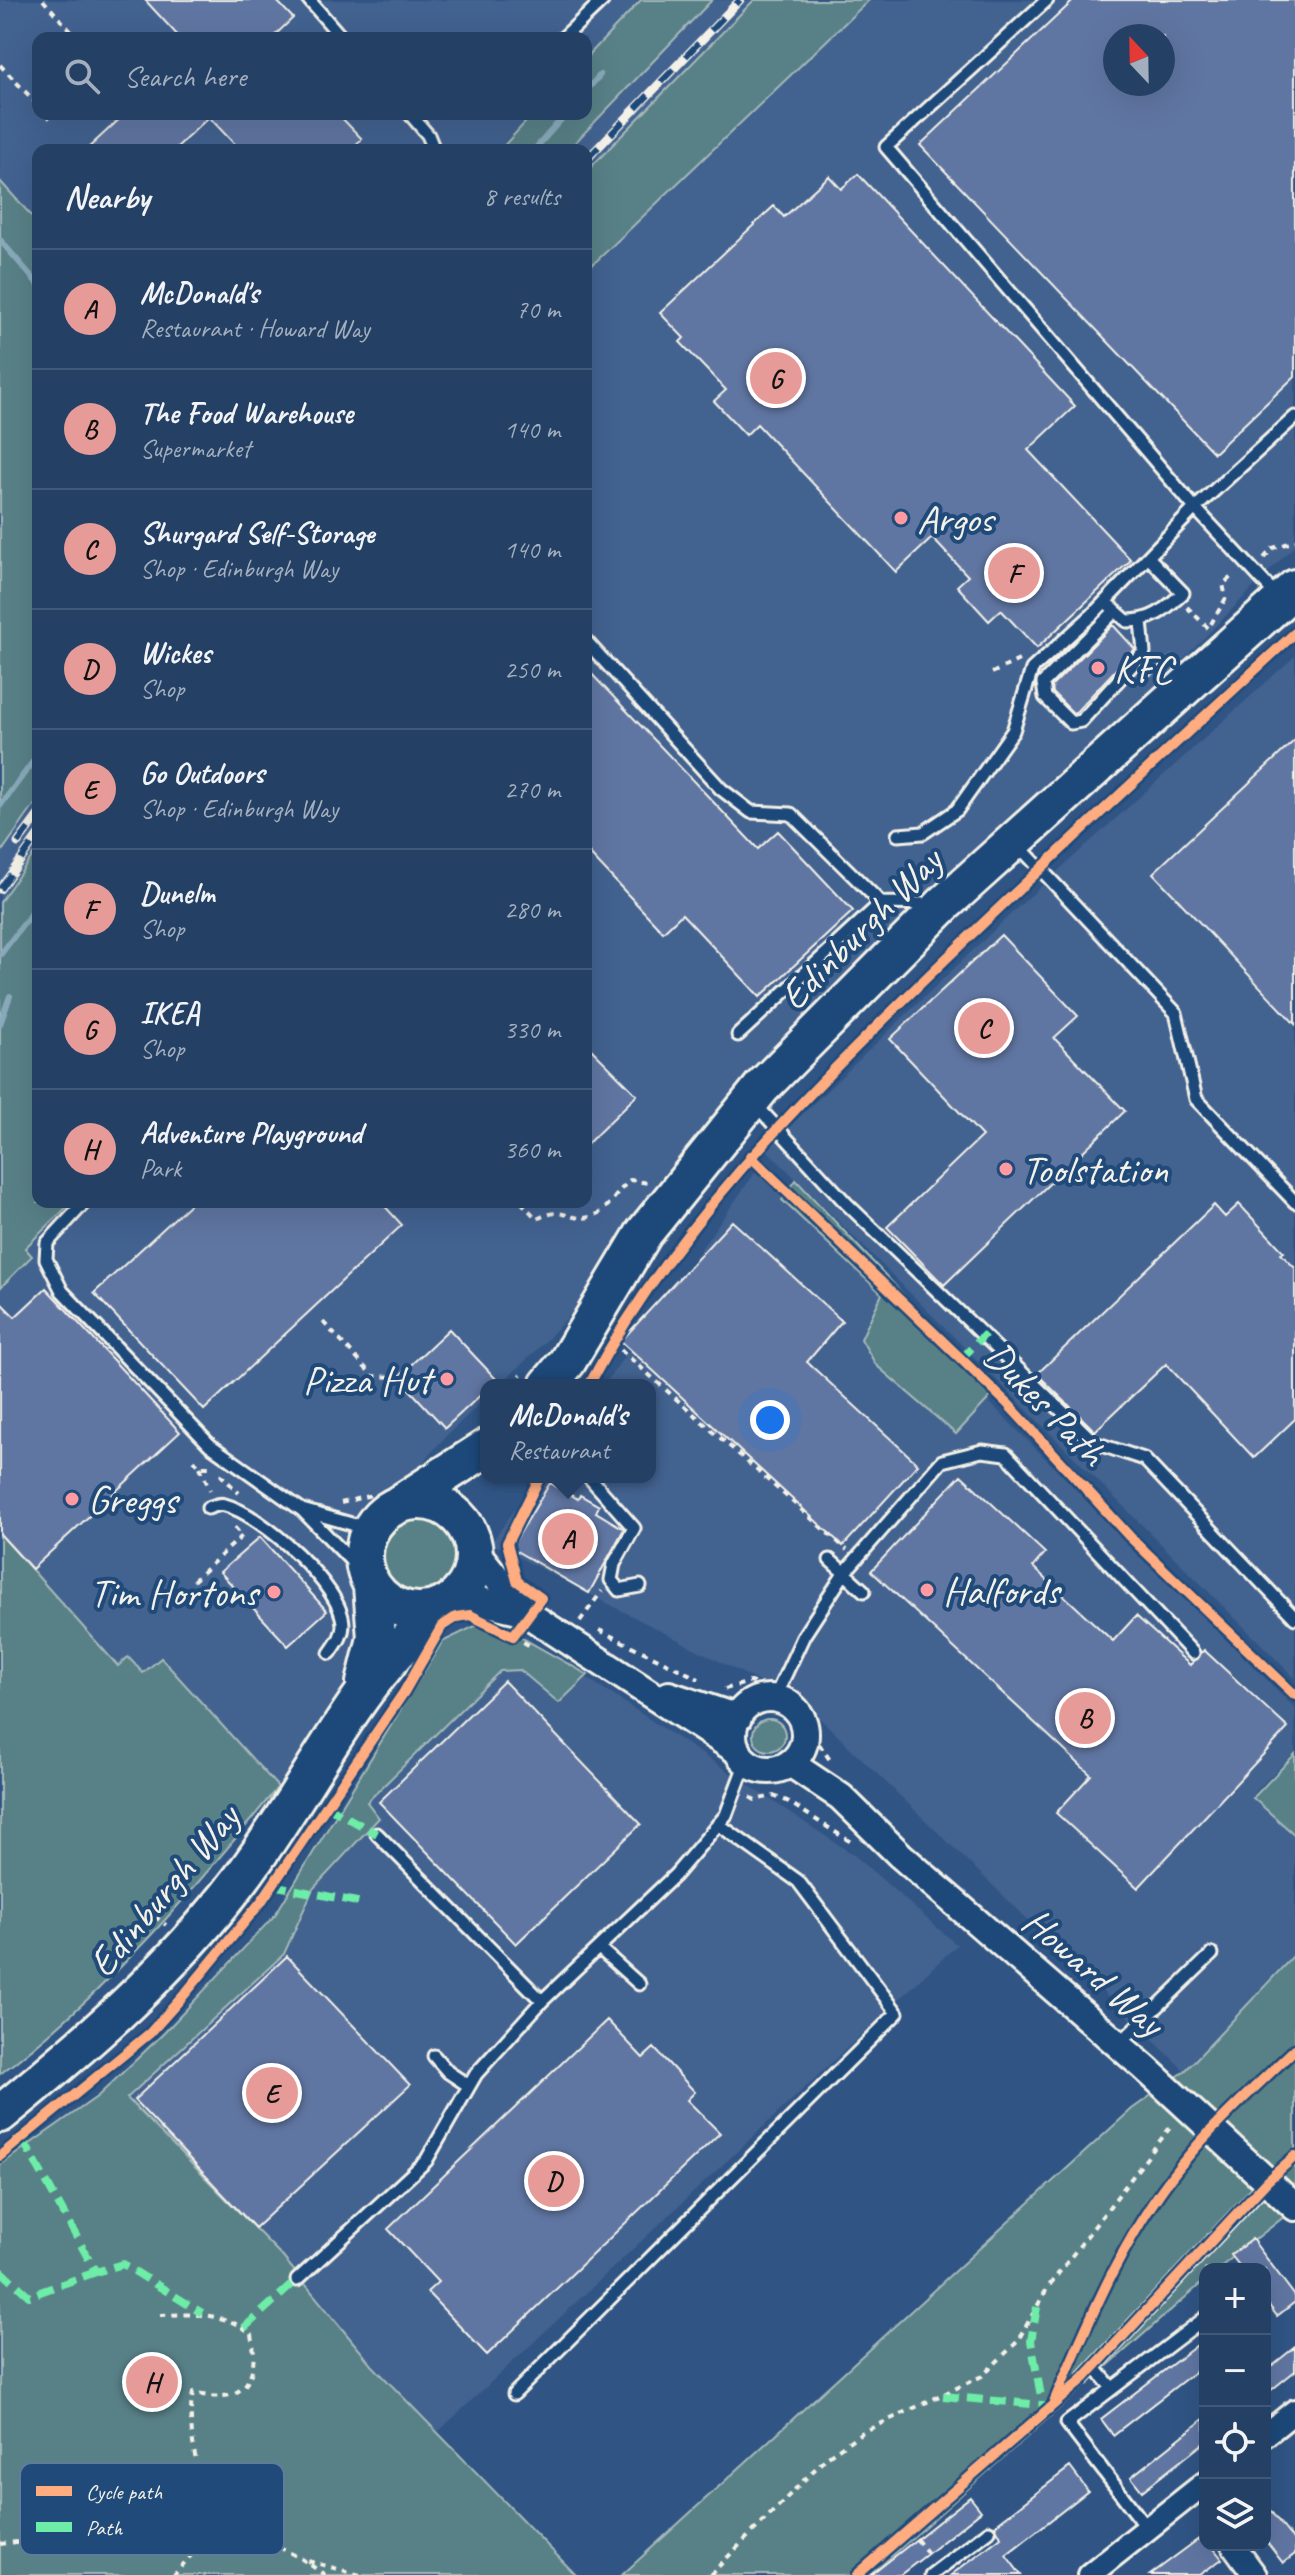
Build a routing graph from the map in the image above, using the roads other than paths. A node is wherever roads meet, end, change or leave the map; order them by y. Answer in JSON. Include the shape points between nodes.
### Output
{"nodes":[{"id":1,"x":309,"y":0,"type":"edge"},
{"id":2,"x":603,"y":0,"type":"edge"},
{"id":3,"x":1047,"y":0,"type":"edge"},
{"id":4,"x":337,"y":32,"type":"edge"},
{"id":5,"x":569,"y":32,"type":"edge"},
{"id":6,"x":415,"y":120,"type":"edge"},
{"id":7,"x":432,"y":144,"type":"edge"},
{"id":8,"x":1295,"y":417,"type":"edge"},
{"id":9,"x":1195,"y":508,"type":"junction"},
{"id":10,"x":1148,"y":557,"type":"junction"},
{"id":11,"x":1288,"y":594,"type":"edge"},
{"id":12,"x":1105,"y":602,"type":"junction"},
{"id":13,"x":1115,"y":611,"type":"junction"},
{"id":14,"x":1141,"y":621,"type":"junction"},
{"id":15,"x":592,"y":648,"type":"edge"},
{"id":16,"x":898,"y":835,"type":"dead end"},
{"id":17,"x":1014,"y":841,"type":"junction"},
{"id":18,"x":881,"y":903,"type":"junction"},
{"id":19,"x":944,"y":904,"type":"junction"},
{"id":20,"x":738,"y":1035,"type":"dead end"},
{"id":21,"x":751,"y":1100,"type":"junction"},
{"id":22,"x":1295,"y":1202,"type":"edge"},
{"id":23,"x":79,"y":1208,"type":"edge"},
{"id":24,"x":553,"y":1379,"type":"edge"},
{"id":25,"x":480,"y":1451,"type":"edge"},
{"id":26,"x":480,"y":1479,"type":"edge"},
{"id":27,"x":594,"y":1483,"type":"edge"},
{"id":28,"x":384,"y":1505,"type":"junction"},
{"id":29,"x":213,"y":1506,"type":"road end"},
{"id":30,"x":302,"y":1510,"type":"junction"},
{"id":31,"x":468,"y":1536,"type":"junction"},
{"id":32,"x":830,"y":1560,"type":"dead end"},
{"id":33,"x":845,"y":1572,"type":"junction"},
{"id":34,"x":370,"y":1582,"type":"junction"},
{"id":35,"x":640,"y":1586,"type":"dead end"},
{"id":36,"x":864,"y":1591,"type":"dead end"},
{"id":37,"x":441,"y":1606,"type":"junction"},
{"id":38,"x":526,"y":1613,"type":"junction"},
{"id":39,"x":1295,"y":1618,"type":"edge"},
{"id":40,"x":330,"y":1653,"type":"dead end"},
{"id":41,"x":1193,"y":1653,"type":"dead end"},
{"id":42,"x":643,"y":1686,"type":"junction"},
{"id":43,"x":776,"y":1695,"type":"junction"},
{"id":44,"x":362,"y":1696,"type":"junction"},
{"id":45,"x":738,"y":1718,"type":"junction"},
{"id":46,"x":805,"y":1740,"type":"junction"},
{"id":47,"x":742,"y":1757,"type":"junction"},
{"id":48,"x":790,"y":1763,"type":"junction"},
{"id":49,"x":841,"y":1797,"type":"junction"},
{"id":50,"x":718,"y":1824,"type":"junction"},
{"id":51,"x":377,"y":1834,"type":"dead end"},
{"id":52,"x":599,"y":1948,"type":"junction"},
{"id":53,"x":1212,"y":1954,"type":"dead end"},
{"id":54,"x":639,"y":1984,"type":"dead end"},
{"id":55,"x":542,"y":2001,"type":"junction"},
{"id":56,"x":1118,"y":2045,"type":"junction"},
{"id":57,"x":434,"y":2056,"type":"dead end"},
{"id":58,"x":469,"y":2086,"type":"junction"},
{"id":59,"x":0,"y":2114,"type":"edge"},
{"id":60,"x":1267,"y":2181,"type":"junction"},
{"id":61,"x":1295,"y":2207,"type":"edge"},
{"id":62,"x":297,"y":2280,"type":"dead end"},
{"id":63,"x":1199,"y":2323,"type":"edge"},
{"id":64,"x":1095,"y":2368,"type":"junction"},
{"id":65,"x":1084,"y":2378,"type":"dead end"},
{"id":66,"x":1112,"y":2388,"type":"junction"},
{"id":67,"x":514,"y":2394,"type":"dead end"},
{"id":68,"x":1295,"y":2411,"type":"edge"},
{"id":69,"x":1271,"y":2430,"type":"edge"},
{"id":70,"x":1199,"y":2495,"type":"edge"},
{"id":71,"x":1147,"y":2528,"type":"junction"},
{"id":72,"x":989,"y":2531,"type":"dead end"},
{"id":73,"x":1237,"y":2551,"type":"edge"},
{"id":74,"x":936,"y":2573,"type":"edge"},
{"id":75,"x":1089,"y":2575,"type":"edge"},
{"id":76,"x":1255,"y":2575,"type":"edge"}],
"edges":[{"from":1,"to":4,"type":"lane"},
{"from":2,"to":5,"type":"lane"},
{"from":3,"to":9,"type":"lane","via":[[886,147]]},
{"from":6,"to":7,"type":"lane"},
{"from":8,"to":9,"type":"lane"},
{"from":9,"to":10,"type":"lane"},
{"from":9,"to":11,"type":"lane"},
{"from":10,"to":12,"type":"lane"},
{"from":10,"to":14,"type":"lane","via":[[1183,593],[1164,611]]},
{"from":11,"to":17,"type":"highway","name":"Edinburgh Way"},
{"from":12,"to":13,"type":"lane"},
{"from":12,"to":16,"type":"lane","via":[[1032,669],[1013,731],[957,810],[923,833]]},
{"from":13,"to":14,"type":"lane","via":[[1127,621]]},
{"from":13,"to":14,"type":"lane","via":[[1043,683],[1045,697],[1071,723],[1081,721],[1144,652]]},
{"from":15,"to":18,"type":"lane","via":[[721,789],[751,812],[791,814]]},
{"from":17,"to":19,"type":"highway","name":"Edinburgh Way"},
{"from":17,"to":22,"type":"lane","via":[[1176,1013],[1196,1099]]},
{"from":18,"to":19,"type":"lane"},
{"from":18,"to":20,"type":"lane"},
{"from":19,"to":21,"type":"highway","name":"Edinburgh Way"},
{"from":21,"to":24,"type":"highway","name":"Edinburgh Way","via":[[644,1233]]},
{"from":21,"to":39,"type":"lane","via":[[846,1203],[1095,1443],[1144,1459]]},
{"from":23,"to":30,"type":"lane","via":[[47,1243],[46,1259],[62,1291],[210,1445]]},
{"from":25,"to":28,"type":"highway"},
{"from":26,"to":31,"type":"highway"},
{"from":27,"to":35,"type":"lane","via":[[634,1528],[611,1580],[619,1590]]},
{"from":28,"to":30,"type":"lane","via":[[355,1525]]},
{"from":28,"to":31,"type":"highway","via":[[424,1501],[441,1506]]},
{"from":28,"to":34,"type":"highway","via":[[364,1548]]},
{"from":29,"to":40,"type":"lane","via":[[231,1506],[279,1537],[319,1575],[342,1614],[344,1629]]},
{"from":30,"to":34,"type":"lane"},
{"from":31,"to":37,"type":"highway","via":[[468,1579]]},
{"from":31,"to":38,"type":"street"},
{"from":32,"to":33,"type":"lane"},
{"from":33,"to":36,"type":"lane"},
{"from":33,"to":41,"type":"lane","via":[[942,1461],[982,1451],[1006,1454]]},
{"from":33,"to":43,"type":"lane","via":[[804,1635]]},
{"from":34,"to":37,"type":"highway","via":[[386,1600],[404,1609]]},
{"from":34,"to":44,"type":"highway","name":"Edinburgh Way","via":[[376,1638]]},
{"from":37,"to":38,"type":"street","via":[[464,1597]]},
{"from":37,"to":44,"type":"highway","name":"Edinburgh Way","via":[[406,1639]]},
{"from":38,"to":42,"type":"street"},
{"from":42,"to":45,"type":"street"},
{"from":42,"to":47,"type":"street"},
{"from":43,"to":45,"type":"street","via":[[753,1703]]},
{"from":43,"to":46,"type":"street","via":[[801,1718]]},
{"from":44,"to":59,"type":"highway","name":"Edinburgh Way","via":[[240,1880],[159,1974]]},
{"from":45,"to":47,"type":"street","via":[[734,1741]]},
{"from":46,"to":48,"type":"street"},
{"from":46,"to":49,"type":"street","name":"Howard Way"},
{"from":47,"to":48,"type":"street","via":[[768,1770]]},
{"from":47,"to":50,"type":"lane","via":[[736,1789]]},
{"from":48,"to":49,"type":"street","name":"Howard Way"},
{"from":49,"to":56,"type":"street","name":"Howard Way"},
{"from":50,"to":52,"type":"lane","via":[[668,1883]]},
{"from":50,"to":67,"type":"lane","via":[[798,1881],[897,2013]]},
{"from":51,"to":55,"type":"lane"},
{"from":52,"to":54,"type":"lane"},
{"from":52,"to":55,"type":"lane"},
{"from":53,"to":56,"type":"lane"},
{"from":55,"to":58,"type":"lane"},
{"from":56,"to":60,"type":"street","name":"Howard Way"},
{"from":57,"to":58,"type":"lane"},
{"from":58,"to":62,"type":"lane","via":[[426,2161]]},
{"from":60,"to":61,"type":"street","name":"Howard Way"},
{"from":60,"to":64,"type":"lane"},
{"from":63,"to":66,"type":"lane"},
{"from":64,"to":65,"type":"lane"},
{"from":64,"to":66,"type":"lane"},
{"from":66,"to":71,"type":"lane","via":[[1067,2423]]},
{"from":68,"to":69,"type":"street"},
{"from":70,"to":71,"type":"street"},
{"from":71,"to":75,"type":"street"},
{"from":72,"to":74,"type":"lane"},
{"from":73,"to":76,"type":"street"}]}
